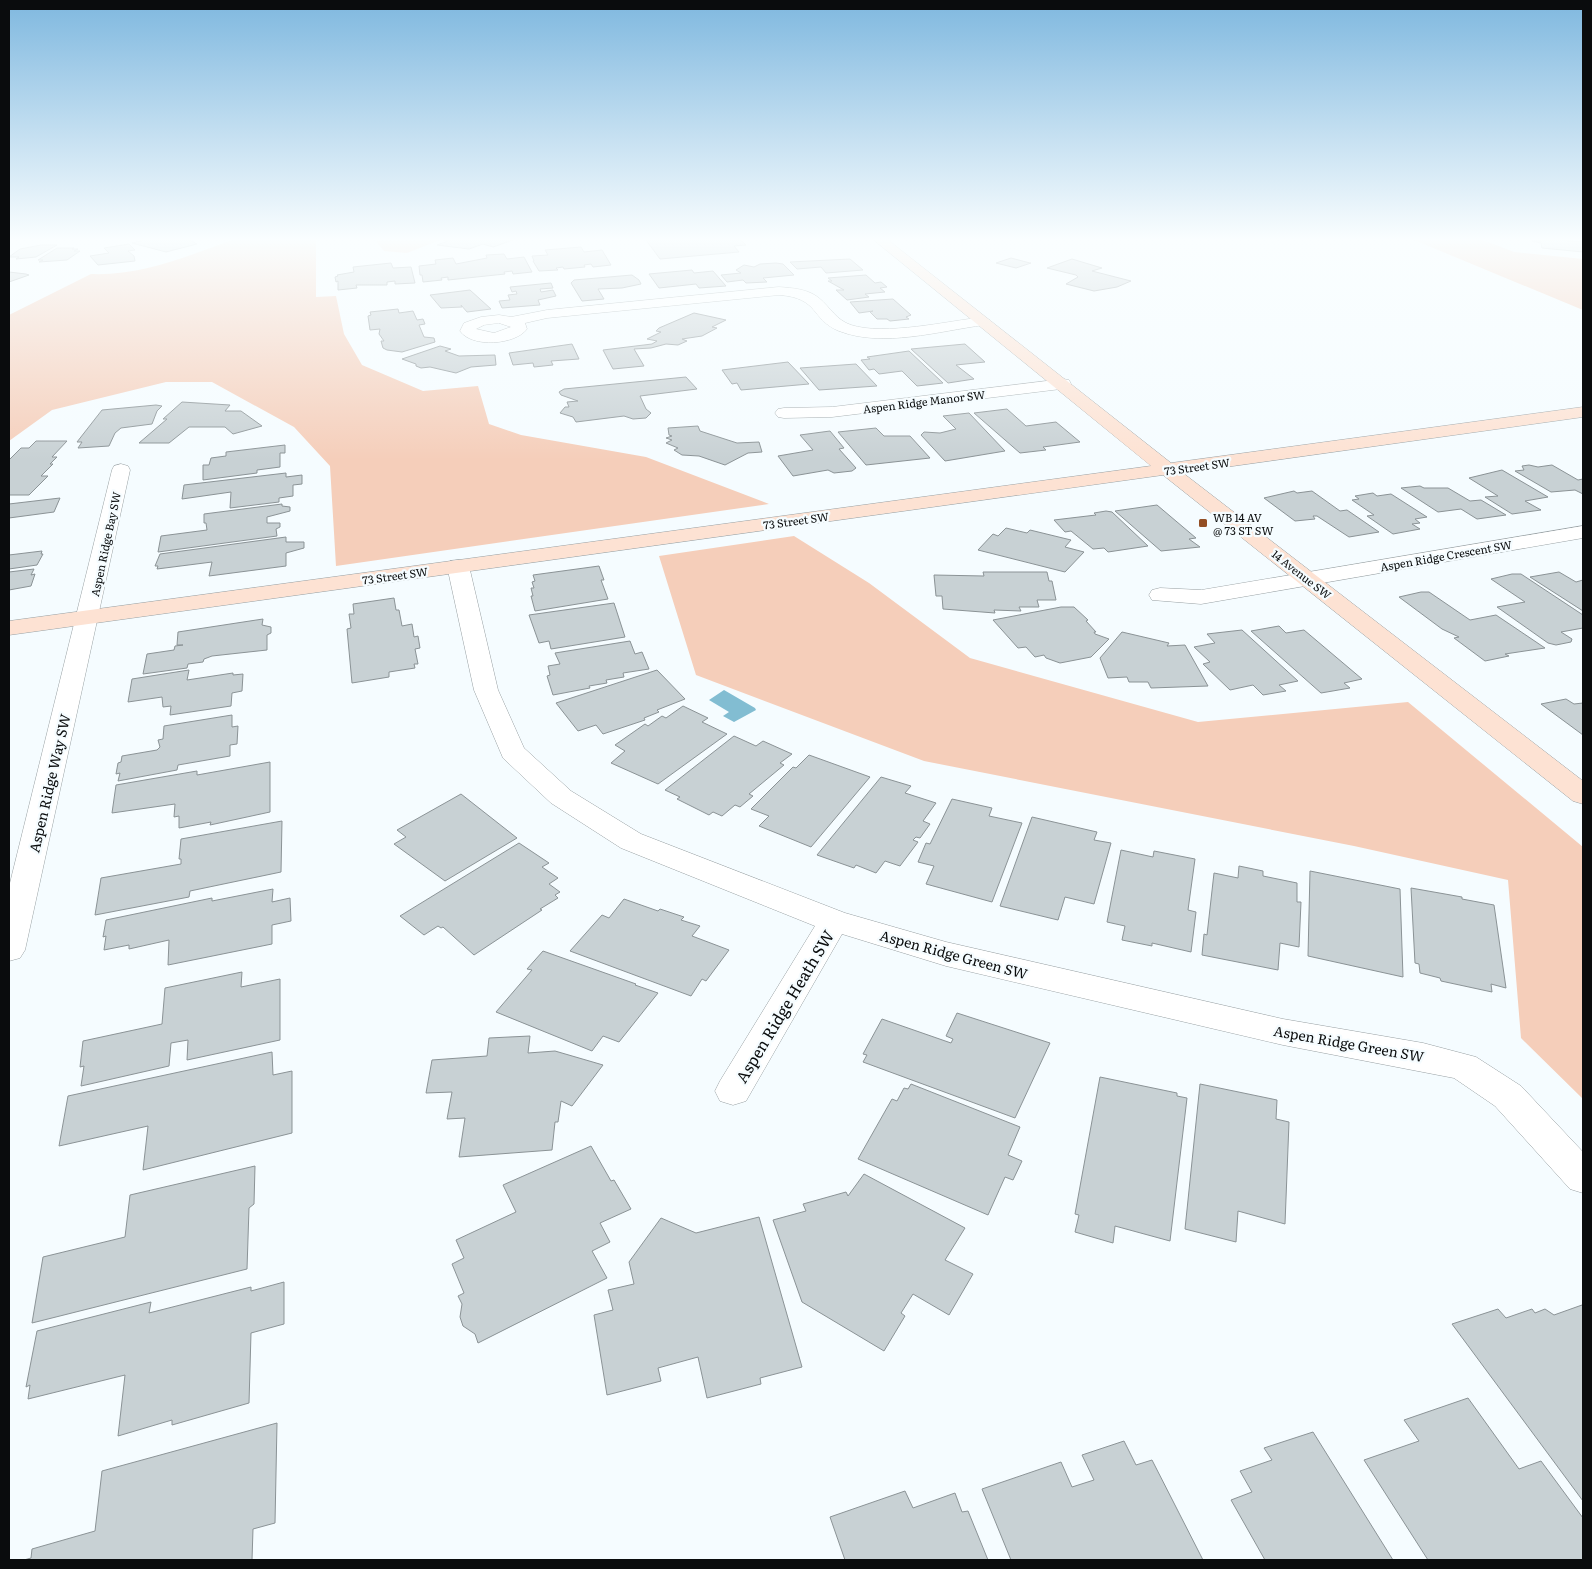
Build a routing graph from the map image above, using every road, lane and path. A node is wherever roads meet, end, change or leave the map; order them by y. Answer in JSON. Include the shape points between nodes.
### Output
{"nodes":[{"id":1,"x":555,"y":313,"type":"edge"},
{"id":2,"x":826,"y":313,"type":"edge"},
{"id":3,"x":974,"y":313,"type":"edge"},
{"id":4,"x":513,"y":321,"type":"dead end"},
{"id":5,"x":984,"y":321,"type":"junction"},
{"id":6,"x":1063,"y":384,"type":"junction"},
{"id":7,"x":1583,"y":412,"type":"edge"},
{"id":8,"x":784,"y":413,"type":"dead end"},
{"id":9,"x":121,"y":470,"type":"dead end"},
{"id":10,"x":1168,"y":470,"type":"junction"},
{"id":11,"x":1583,"y":532,"type":"edge"},
{"id":12,"x":458,"y":566,"type":"junction"},
{"id":13,"x":1309,"y":579,"type":"junction"},
{"id":14,"x":1160,"y":595,"type":"dead end"},
{"id":15,"x":88,"y":617,"type":"junction"},
{"id":16,"x":9,"y":628,"type":"edge"},
{"id":17,"x":1583,"y":796,"type":"edge"},
{"id":18,"x":834,"y":922,"type":"junction"},
{"id":19,"x":9,"y":950,"type":"edge"},
{"id":20,"x":733,"y":1091,"type":"dead end"},
{"id":21,"x":1583,"y":1177,"type":"edge"}],
"edges":[{"from":1,"to":4,"type":"street"},
{"from":2,"to":5,"type":"street","via":[[838,325],[881,332]]},
{"from":3,"to":5,"type":"street","name":"14 Avenue SW"},
{"from":5,"to":6,"type":"street","name":"14 Avenue SW"},
{"from":6,"to":8,"type":"street","name":"Aspen Ridge Manor SW","via":[[832,412]]},
{"from":6,"to":10,"type":"street","name":"14 Avenue SW"},
{"from":7,"to":10,"type":"street","name":"73 Street SW"},
{"from":9,"to":15,"type":"street","name":"Aspen Ridge Bay SW"},
{"from":10,"to":12,"type":"street","name":"73 Street SW"},
{"from":10,"to":13,"type":"street","name":"14 Avenue SW"},
{"from":11,"to":13,"type":"street","name":"Aspen Ridge Crescent SW"},
{"from":12,"to":15,"type":"street","name":"73 Street SW"},
{"from":12,"to":18,"type":"street","name":"Aspen Ridge Green SW","via":[[486,690],[512,752],[561,797],[630,841]]},
{"from":13,"to":14,"type":"street","name":"Aspen Ridge Crescent SW","via":[[1202,597]]},
{"from":13,"to":17,"type":"street","name":"14 Avenue SW"},
{"from":15,"to":16,"type":"street","name":"73 Street SW"},
{"from":15,"to":19,"type":"street","name":"Aspen Ridge Way SW"},
{"from":18,"to":20,"type":"street","name":"Aspen Ridge Heath SW"},
{"from":18,"to":21,"type":"street","name":"Aspen Ridge Green SW","via":[[946,954],[1096,990],[1283,1032],[1423,1056],[1464,1067],[1508,1096]]}]}
